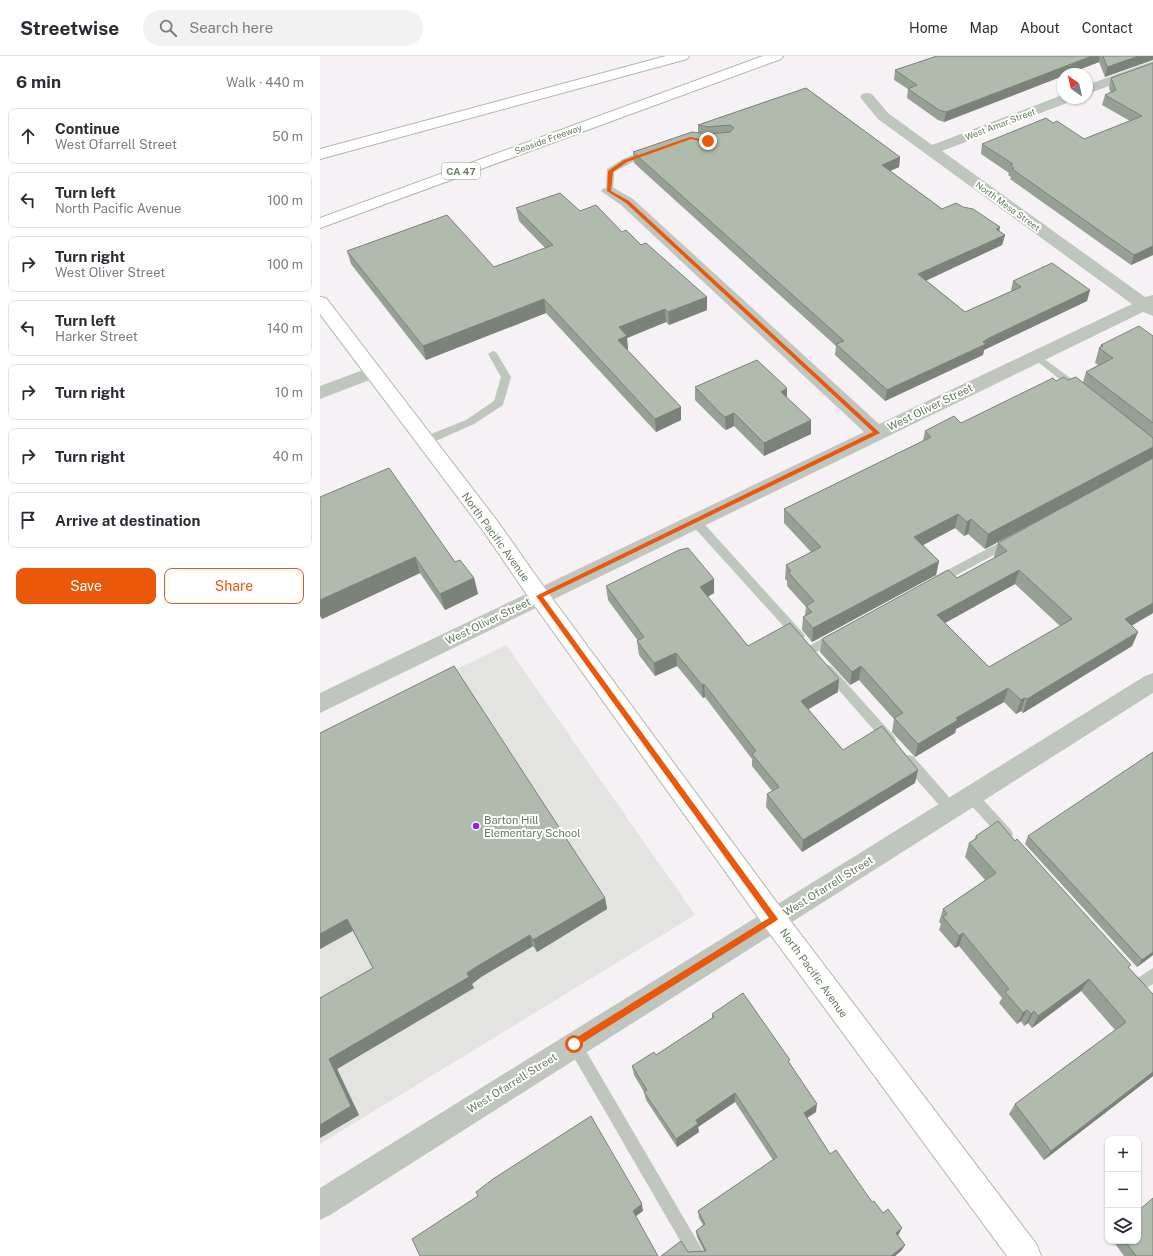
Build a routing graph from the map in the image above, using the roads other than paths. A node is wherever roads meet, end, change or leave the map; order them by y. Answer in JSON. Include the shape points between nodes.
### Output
{"nodes":[{"id":1,"x":659,"y":56,"type":"edge"},
{"id":2,"x":682,"y":56,"type":"edge"},
{"id":3,"x":776,"y":56,"type":"edge"},
{"id":4,"x":1153,"y":65,"type":"edge"},
{"id":5,"x":597,"y":79,"type":"junction"},
{"id":6,"x":1093,"y":88,"type":"edge"},
{"id":7,"x":867,"y":97,"type":"dead end"},
{"id":8,"x":1057,"y":102,"type":"edge"},
{"id":9,"x":437,"y":122,"type":"junction"},
{"id":10,"x":320,"y":143,"type":"edge"},
{"id":11,"x":658,"y":149,"type":"edge"},
{"id":12,"x":932,"y":150,"type":"junction"},
{"id":13,"x":320,"y":154,"type":"edge"},
{"id":14,"x":609,"y":191,"type":"joint"},
{"id":15,"x":320,"y":223,"type":"edge"},
{"id":16,"x":320,"y":302,"type":"edge"},
{"id":17,"x":1150,"y":305,"type":"edge"},
{"id":18,"x":493,"y":354,"type":"dead end"},
{"id":19,"x":1036,"y":356,"type":"junction"},
{"id":20,"x":374,"y":372,"type":"junction"},
{"id":21,"x":320,"y":393,"type":"edge"},
{"id":22,"x":1085,"y":395,"type":"edge"},
{"id":23,"x":877,"y":433,"type":"junction"},
{"id":24,"x":425,"y":440,"type":"junction"},
{"id":25,"x":695,"y":522,"type":"junction"},
{"id":26,"x":1020,"y":536,"type":"edge"},
{"id":27,"x":930,"y":585,"type":"edge"},
{"id":28,"x":539,"y":596,"type":"junction"},
{"id":29,"x":846,"y":631,"type":"edge"},
{"id":30,"x":811,"y":650,"type":"junction"},
{"id":31,"x":1153,"y":682,"type":"edge"},
{"id":32,"x":320,"y":704,"type":"edge"},
{"id":33,"x":961,"y":803,"type":"junction"},
{"id":34,"x":1014,"y":844,"type":"edge"},
{"id":35,"x":774,"y":919,"type":"junction"},
{"id":36,"x":1131,"y":972,"type":"edge"},
{"id":37,"x":1153,"y":976,"type":"edge"},
{"id":38,"x":574,"y":1044,"type":"junction"},
{"id":39,"x":320,"y":1205,"type":"edge"},
{"id":40,"x":698,"y":1256,"type":"edge"},
{"id":41,"x":1026,"y":1256,"type":"edge"}],
"edges":[{"from":1,"to":5,"type":"main road"},
{"from":2,"to":5,"type":"main road"},
{"from":3,"to":15,"type":"main road","name":"Seaside Freeway","number":"CA 47"},
{"from":4,"to":6,"type":"street"},
{"from":5,"to":9,"type":"main road"},
{"from":7,"to":12,"type":"street","name":"North Mesa Street","via":[[883,116]]},
{"from":8,"to":12,"type":"street","name":"West Amar Street"},
{"from":9,"to":10,"type":"main road"},
{"from":9,"to":13,"type":"main road"},
{"from":11,"to":14,"type":"lane","via":[[626,161],[610,171]]},
{"from":12,"to":17,"type":"street","name":"North Mesa Street"},
{"from":14,"to":23,"type":"street","via":[[628,202]]},
{"from":16,"to":20,"type":"main road","name":"North Pacific Avenue"},
{"from":17,"to":19,"type":"street","name":"West Oliver Street"},
{"from":18,"to":24,"type":"lane","via":[[506,377],[499,403],[470,422]]},
{"from":19,"to":22,"type":"lane"},
{"from":19,"to":23,"type":"street","name":"West Oliver Street"},
{"from":20,"to":21,"type":"street"},
{"from":20,"to":24,"type":"main road","name":"North Pacific Avenue"},
{"from":23,"to":25,"type":"street","name":"West Oliver Street"},
{"from":24,"to":28,"type":"main road","name":"North Pacific Avenue"},
{"from":25,"to":28,"type":"street","name":"West Oliver Street"},
{"from":25,"to":30,"type":"lane"},
{"from":26,"to":27,"type":"lane"},
{"from":28,"to":32,"type":"street","name":"West Oliver Street"},
{"from":28,"to":35,"type":"main road","name":"North Pacific Avenue"},
{"from":29,"to":30,"type":"lane"},
{"from":30,"to":33,"type":"lane"},
{"from":31,"to":33,"type":"street","name":"West Ofarrell Street"},
{"from":33,"to":34,"type":"lane"},
{"from":33,"to":35,"type":"street","name":"West Ofarrell Street"},
{"from":35,"to":38,"type":"street","name":"West Ofarrell Street"},
{"from":35,"to":41,"type":"main road","name":"North Pacific Avenue"},
{"from":36,"to":37,"type":"lane","via":[[1145,988]]},
{"from":38,"to":39,"type":"street","name":"West Ofarrell Street"},
{"from":38,"to":40,"type":"lane"}]}
